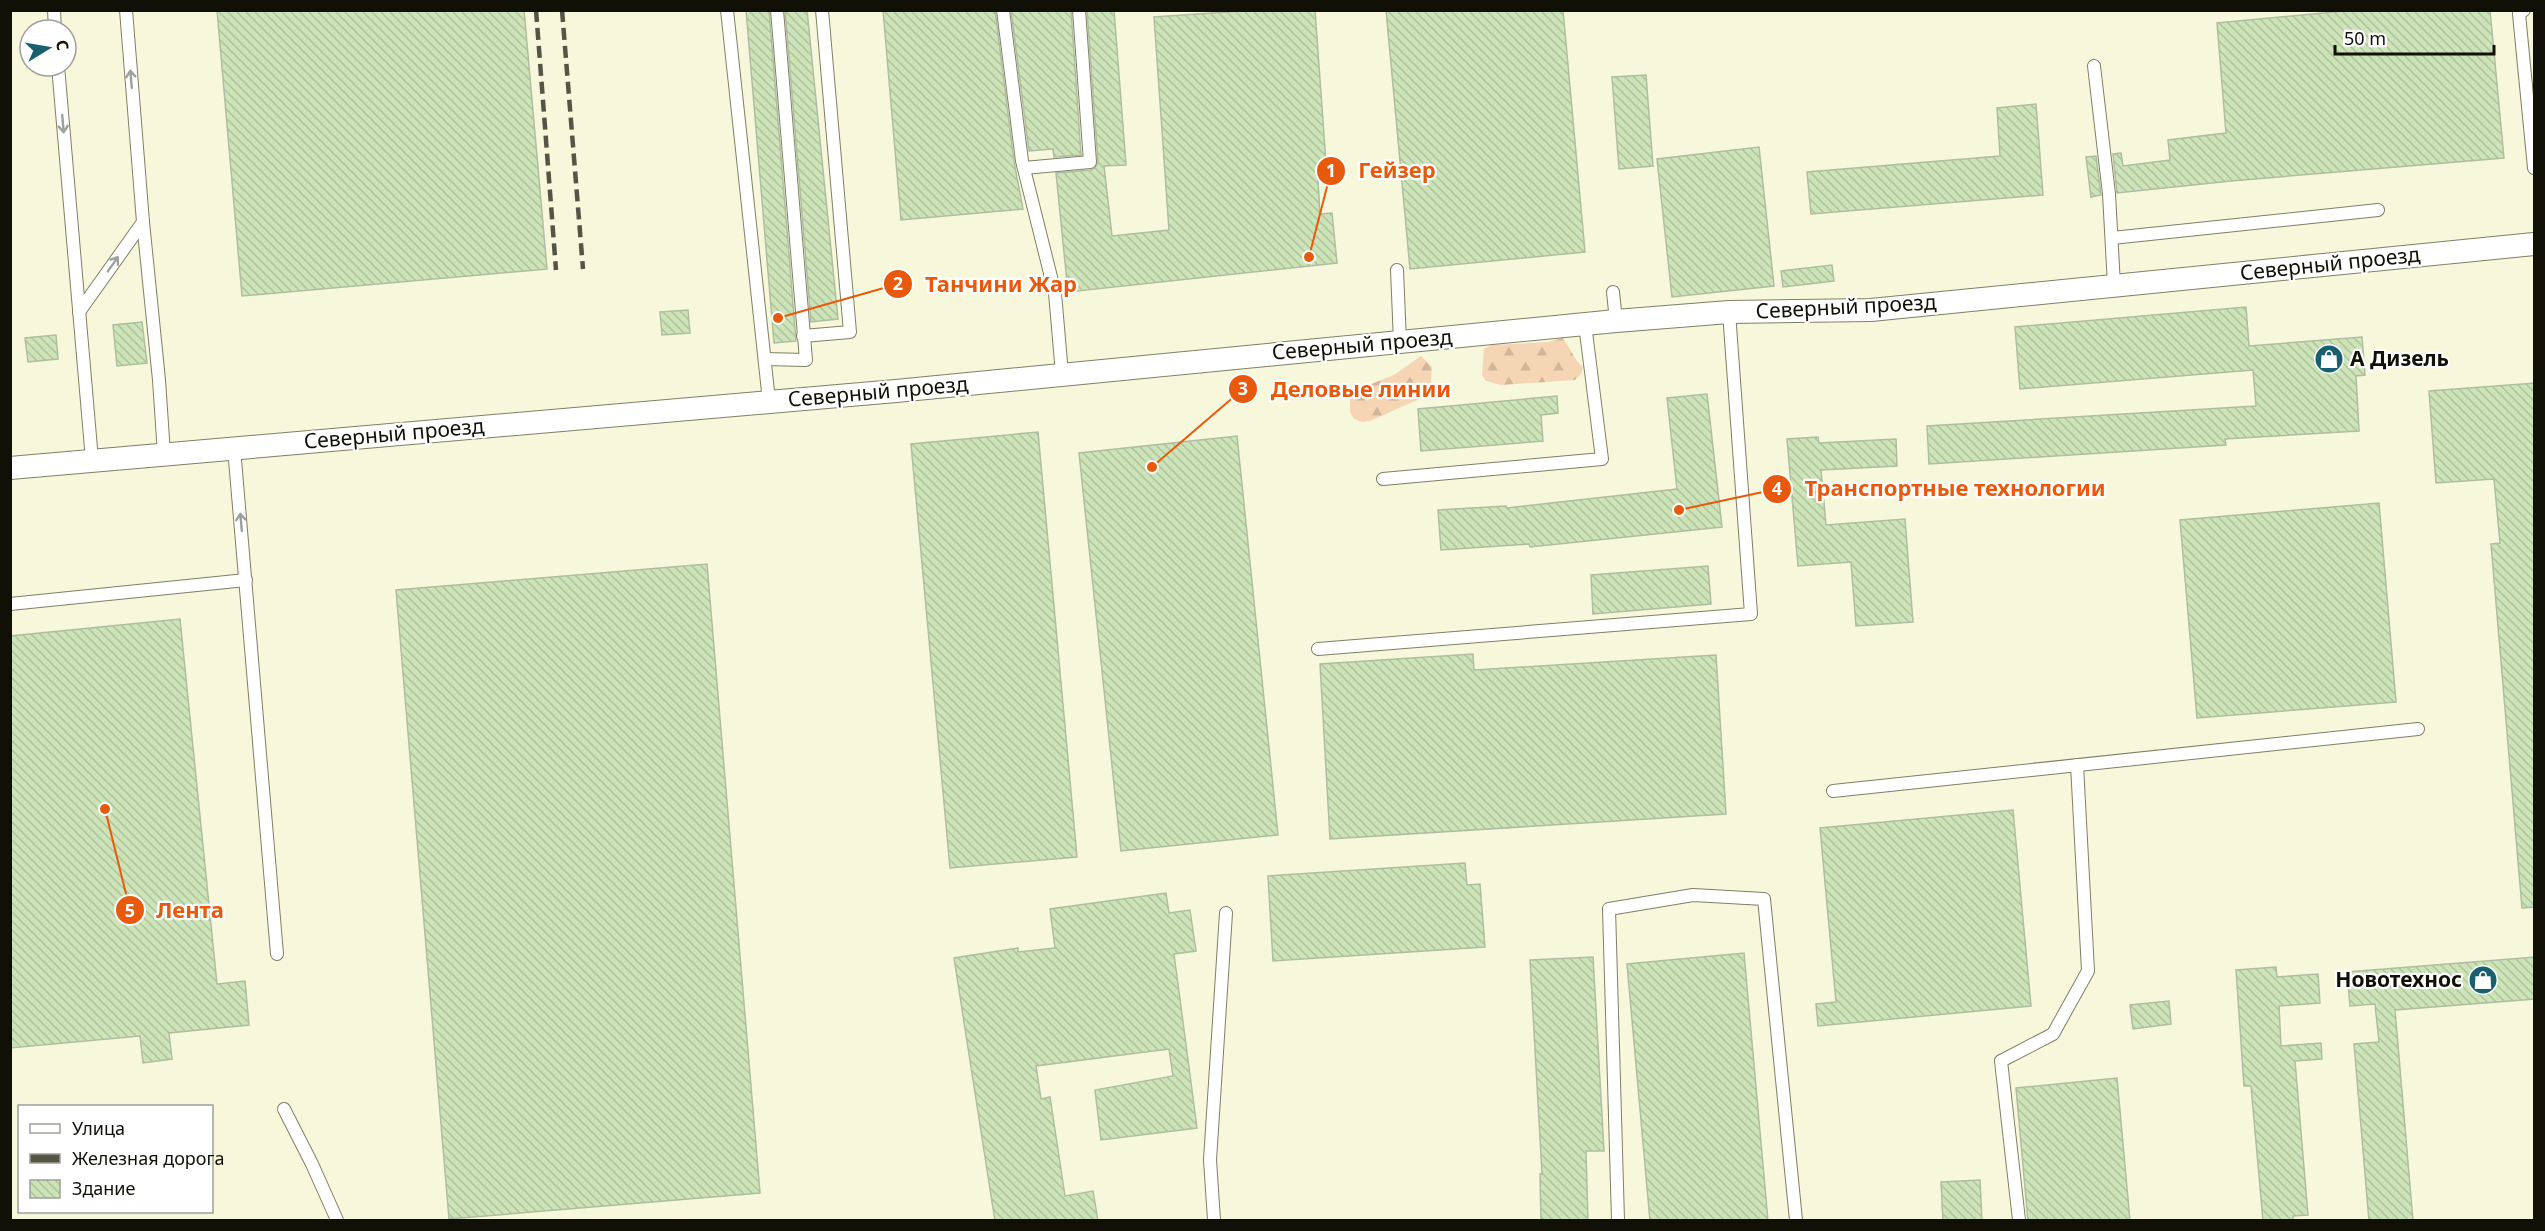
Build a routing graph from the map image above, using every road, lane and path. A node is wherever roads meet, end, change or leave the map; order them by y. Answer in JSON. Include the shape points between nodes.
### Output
{"nodes":[{"id":1,"x":126,"y":10,"type":"edge"},
{"id":2,"x":727,"y":10,"type":"edge"},
{"id":3,"x":777,"y":10,"type":"edge"},
{"id":4,"x":822,"y":10,"type":"edge"},
{"id":5,"x":1003,"y":10,"type":"edge"},
{"id":6,"x":1078,"y":10,"type":"edge"},
{"id":7,"x":2524,"y":10,"type":"edge"},
{"id":8,"x":2094,"y":66,"type":"dead end"},
{"id":9,"x":59,"y":78,"type":"edge"},
{"id":10,"x":1024,"y":168,"type":"junction"},
{"id":11,"x":2535,"y":168,"type":"edge"},
{"id":12,"x":2379,"y":210,"type":"dead end"},
{"id":13,"x":142,"y":222,"type":"junction"},
{"id":14,"x":2112,"y":238,"type":"junction"},
{"id":15,"x":2535,"y":244,"type":"edge"},
{"id":16,"x":1397,"y":270,"type":"dead end"},
{"id":17,"x":2114,"y":285,"type":"junction"},
{"id":18,"x":1613,"y":292,"type":"dead end"},
{"id":19,"x":79,"y":312,"type":"junction"},
{"id":20,"x":1729,"y":312,"type":"junction"},
{"id":21,"x":1616,"y":321,"type":"junction"},
{"id":22,"x":1585,"y":324,"type":"junction"},
{"id":23,"x":804,"y":336,"type":"junction"},
{"id":24,"x":1400,"y":342,"type":"junction"},
{"id":25,"x":765,"y":359,"type":"junction"},
{"id":26,"x":1062,"y":374,"type":"junction"},
{"id":27,"x":769,"y":401,"type":"junction"},
{"id":28,"x":234,"y":448,"type":"junction"},
{"id":29,"x":164,"y":454,"type":"junction"},
{"id":30,"x":92,"y":460,"type":"junction"},
{"id":31,"x":10,"y":468,"type":"edge"},
{"id":32,"x":1383,"y":479,"type":"dead end"},
{"id":33,"x":246,"y":580,"type":"junction"},
{"id":34,"x":10,"y":604,"type":"edge"},
{"id":35,"x":1318,"y":649,"type":"dead end"},
{"id":36,"x":2418,"y":729,"type":"dead end"},
{"id":37,"x":2078,"y":765,"type":"junction"},
{"id":38,"x":1833,"y":791,"type":"dead end"},
{"id":39,"x":1226,"y":913,"type":"dead end"},
{"id":40,"x":277,"y":954,"type":"dead end"},
{"id":41,"x":284,"y":1109,"type":"dead end"},
{"id":42,"x":337,"y":1221,"type":"edge"},
{"id":43,"x":1214,"y":1221,"type":"edge"},
{"id":44,"x":1618,"y":1221,"type":"edge"},
{"id":45,"x":1796,"y":1221,"type":"edge"},
{"id":46,"x":2019,"y":1221,"type":"edge"}],
"edges":[{"from":13,"to":1,"type":"lane","one_way":true},
{"from":2,"to":25,"type":"lane"},
{"from":3,"to":23,"type":"lane"},
{"from":4,"to":23,"type":"lane","via":[[850,332]]},
{"from":5,"to":10,"type":"lane"},
{"from":6,"to":10,"type":"lane","via":[[1090,162]]},
{"from":7,"to":11,"type":"lane","via":[[2519,14]]},
{"from":8,"to":14,"type":"lane"},
{"from":9,"to":19,"type":"lane","one_way":true},
{"from":10,"to":26,"type":"lane","via":[[1055,293]]},
{"from":12,"to":14,"type":"lane"},
{"from":19,"to":13,"type":"lane","one_way":true},
{"from":13,"to":29,"type":"lane"},
{"from":14,"to":17,"type":"lane"},
{"from":15,"to":17,"type":"street","name":"Северный проезд"},
{"from":16,"to":24,"type":"lane"},
{"from":17,"to":20,"type":"street","name":"Северный проезд","via":[[1871,310]]},
{"from":18,"to":21,"type":"lane"},
{"from":19,"to":30,"type":"lane"},
{"from":20,"to":21,"type":"street","name":"Северный проезд"},
{"from":20,"to":35,"type":"lane","via":[[1751,614]]},
{"from":21,"to":22,"type":"street","name":"Северный проезд"},
{"from":22,"to":24,"type":"street","name":"Северный проезд"},
{"from":22,"to":32,"type":"lane","via":[[1602,459]]},
{"from":23,"to":25,"type":"lane","via":[[806,360]]},
{"from":24,"to":26,"type":"street","name":"Северный проезд"},
{"from":25,"to":27,"type":"lane"},
{"from":26,"to":27,"type":"street","name":"Северный проезд"},
{"from":27,"to":28,"type":"street","name":"Северный проезд"},
{"from":28,"to":29,"type":"street","name":"Северный проезд"},
{"from":33,"to":28,"type":"lane","one_way":true},
{"from":29,"to":30,"type":"street","name":"Северный проезд"},
{"from":30,"to":31,"type":"street","name":"Северный проезд"},
{"from":33,"to":34,"type":"lane"},
{"from":33,"to":40,"type":"lane"},
{"from":36,"to":37,"type":"lane"},
{"from":37,"to":38,"type":"lane"},
{"from":37,"to":46,"type":"lane","via":[[2088,971],[2053,1034],[2001,1060]]},
{"from":39,"to":43,"type":"lane","via":[[1210,1160]]},
{"from":41,"to":42,"type":"lane"},
{"from":44,"to":45,"type":"lane","via":[[1609,909],[1693,895],[1764,899]]}]}
